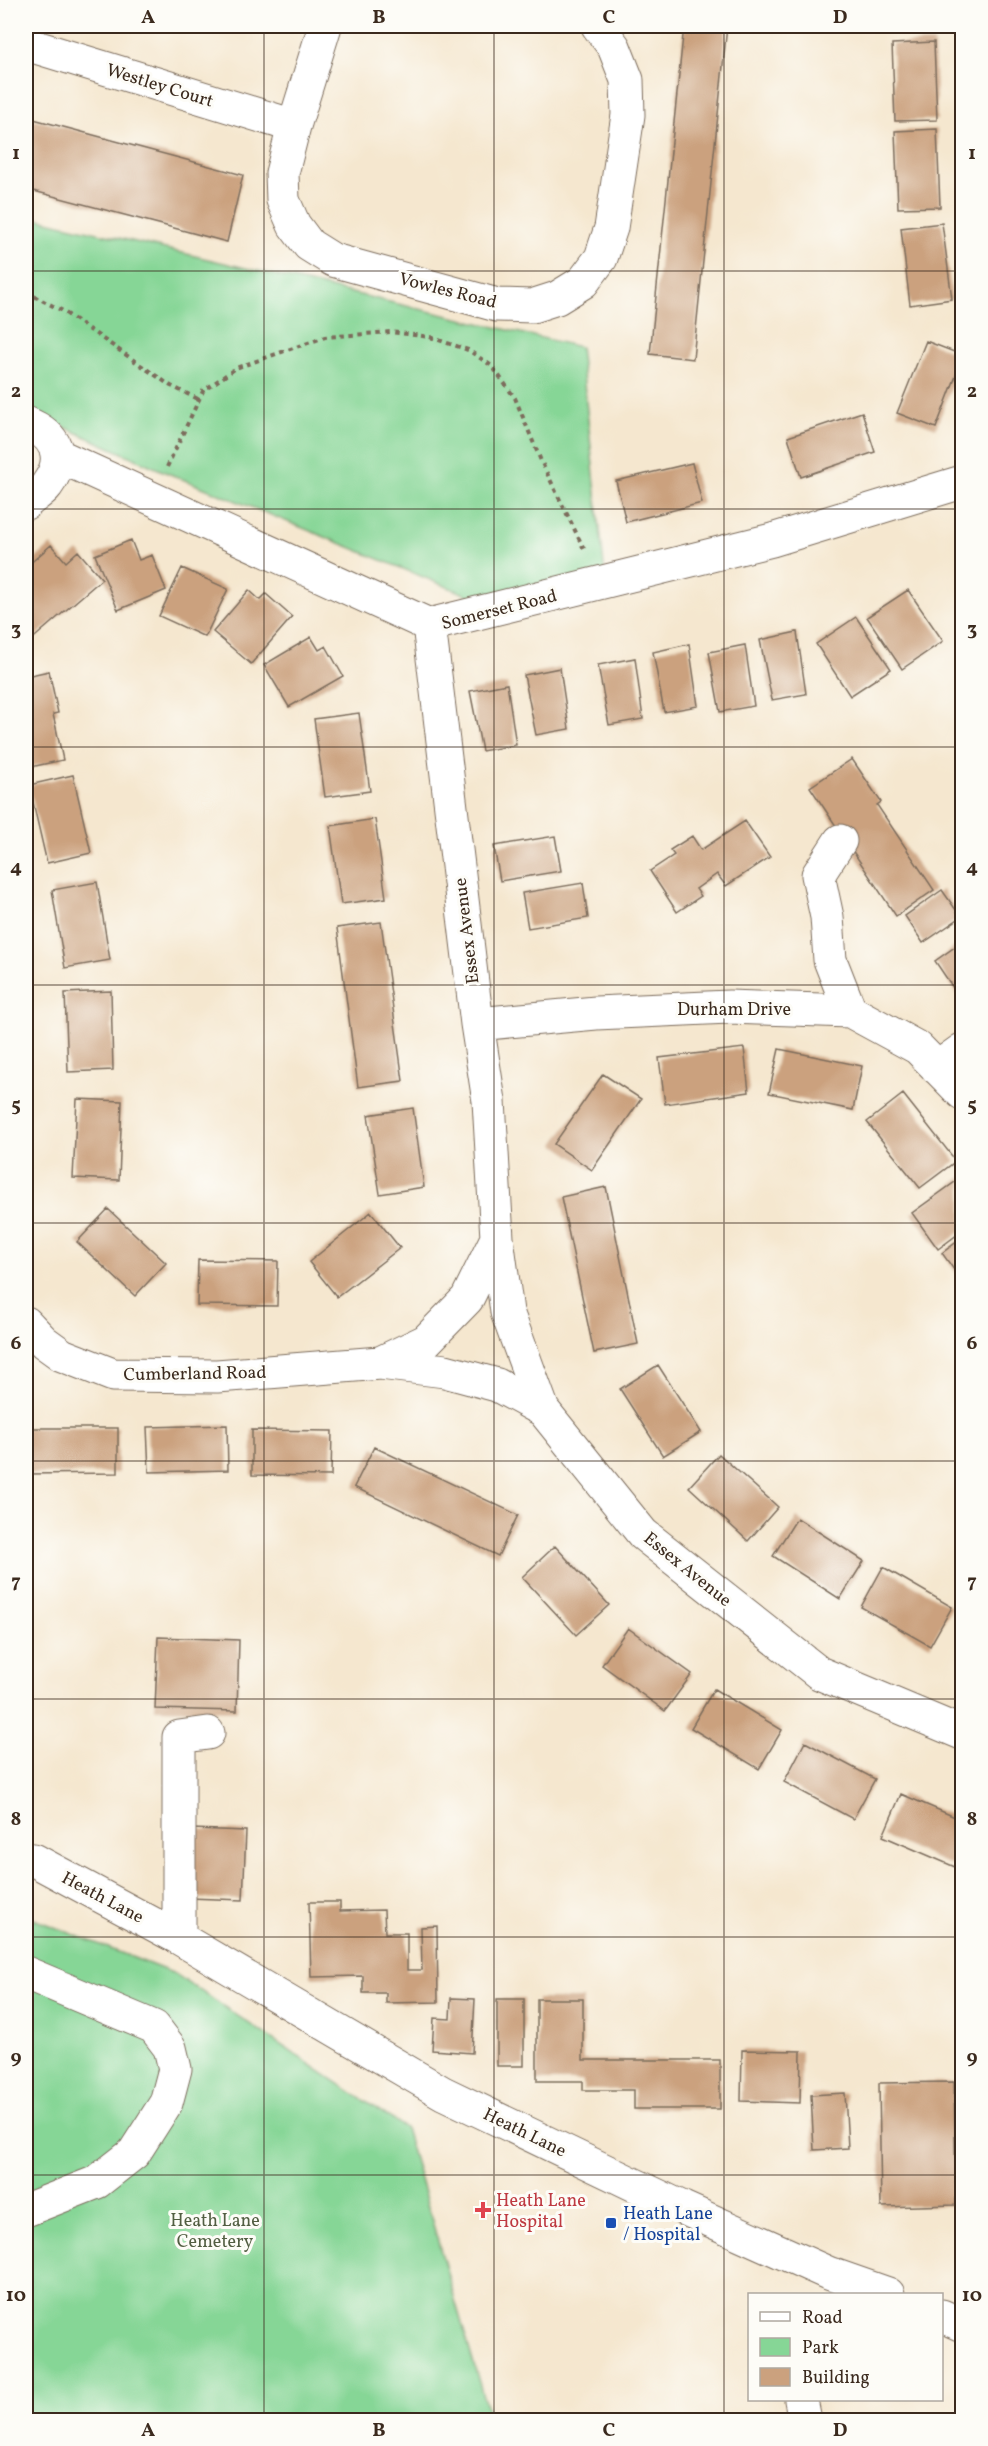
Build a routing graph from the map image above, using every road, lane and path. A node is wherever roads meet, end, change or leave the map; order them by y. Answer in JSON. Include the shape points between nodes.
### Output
{"nodes":[{"id":1,"x":325,"y":26,"type":"edge"},
{"id":2,"x":598,"y":26,"type":"edge"},
{"id":3,"x":26,"y":44,"type":"edge"},
{"id":4,"x":294,"y":126,"type":"junction"},
{"id":5,"x":26,"y":292,"type":"edge"},
{"id":6,"x":198,"y":399,"type":"junction"},
{"id":7,"x":26,"y":423,"type":"edge"},
{"id":8,"x":57,"y":455,"type":"junction"},
{"id":9,"x":165,"y":472,"type":"dead end"},
{"id":10,"x":963,"y":482,"type":"edge"},
{"id":11,"x":26,"y":503,"type":"edge"},
{"id":12,"x":589,"y":558,"type":"dead end"},
{"id":13,"x":429,"y":626,"type":"junction"},
{"id":14,"x":840,"y":841,"type":"dead end"},
{"id":15,"x":850,"y":1011,"type":"junction"},
{"id":16,"x":477,"y":1024,"type":"junction"},
{"id":17,"x":950,"y":1059,"type":"edge"},
{"id":18,"x":963,"y":1093,"type":"edge"},
{"id":19,"x":497,"y":1238,"type":"junction"},
{"id":20,"x":467,"y":1299,"type":"joint"},
{"id":21,"x":26,"y":1323,"type":"edge"},
{"id":22,"x":380,"y":1363,"type":"junction"},
{"id":23,"x":543,"y":1410,"type":"junction"},
{"id":24,"x":208,"y":1733,"type":"dead end"},
{"id":25,"x":963,"y":1733,"type":"edge"},
{"id":26,"x":26,"y":1859,"type":"edge"},
{"id":27,"x":179,"y":1938,"type":"junction"},
{"id":28,"x":26,"y":1973,"type":"edge"},
{"id":29,"x":26,"y":2210,"type":"edge"},
{"id":30,"x":825,"y":2284,"type":"edge"},
{"id":31,"x":877,"y":2293,"type":"edge"},
{"id":32,"x":943,"y":2316,"type":"edge"},
{"id":33,"x":963,"y":2325,"type":"edge"},
{"id":34,"x":801,"y":2401,"type":"edge"},
{"id":35,"x":805,"y":2421,"type":"edge"}],
"edges":[{"from":1,"to":4,"type":"street","name":"Vowles Road"},
{"from":2,"to":4,"type":"street","name":"Vowles Road","via":[[614,47],[627,80],[628,115],[611,228],[601,258],[583,282],[532,306],[496,305],[333,260],[309,245],[294,225],[284,200],[282,173]]},
{"from":3,"to":4,"type":"street","name":"Westley Court"},
{"from":5,"to":6,"type":"path","via":[[62,310],[171,386]]},
{"from":6,"to":9,"type":"path"},
{"from":6,"to":12,"type":"path","via":[[214,381],[236,368],[325,337],[391,332],[430,337],[468,350],[492,366],[514,398]]},
{"from":7,"to":8,"type":"street","via":[[40,428],[54,443]]},
{"from":8,"to":11,"type":"street","via":[[58,467],[46,486]]},
{"from":8,"to":13,"type":"street","name":"Somerset Road"},
{"from":10,"to":13,"type":"street","name":"Somerset Road","via":[[772,540]]},
{"from":13,"to":16,"type":"street","name":"Essex Avenue"},
{"from":14,"to":15,"type":"street","via":[[818,875],[827,916],[830,960]]},
{"from":15,"to":16,"type":"street","name":"Durham Drive","via":[[729,1007],[596,1012]]},
{"from":15,"to":17,"type":"street","name":"Durham Drive","via":[[918,1048]]},
{"from":16,"to":19,"type":"street","name":"Essex Avenue","via":[[489,1101]]},
{"from":17,"to":18,"type":"street","name":"Durham Drive"},
{"from":19,"to":20,"type":"street","name":"Essex Avenue"},
{"from":19,"to":23,"type":"street","name":"Essex Avenue","via":[[507,1312]]},
{"from":20,"to":22,"type":"street","name":"Cumberland Road","via":[[426,1341]]},
{"from":21,"to":22,"type":"street","name":"Cumberland Road","via":[[62,1355],[113,1375],[216,1376]]},
{"from":22,"to":23,"type":"street","name":"Cumberland Road","via":[[445,1371],[497,1385]]},
{"from":23,"to":25,"type":"street","name":"Essex Avenue","via":[[643,1534],[819,1673]]},
{"from":24,"to":27,"type":"street","via":[[179,1737]]},
{"from":26,"to":27,"type":"street","name":"Heath Lane"},
{"from":27,"to":30,"type":"street","name":"Heath Lane","via":[[443,2093],[683,2208]]},
{"from":28,"to":29,"type":"street","via":[[154,2027],[170,2048],[175,2069],[166,2103],[134,2153],[97,2182]]},
{"from":30,"to":31,"type":"street","name":"Heath Lane"},
{"from":32,"to":33,"type":"street"},
{"from":34,"to":35,"type":"street"}]}
